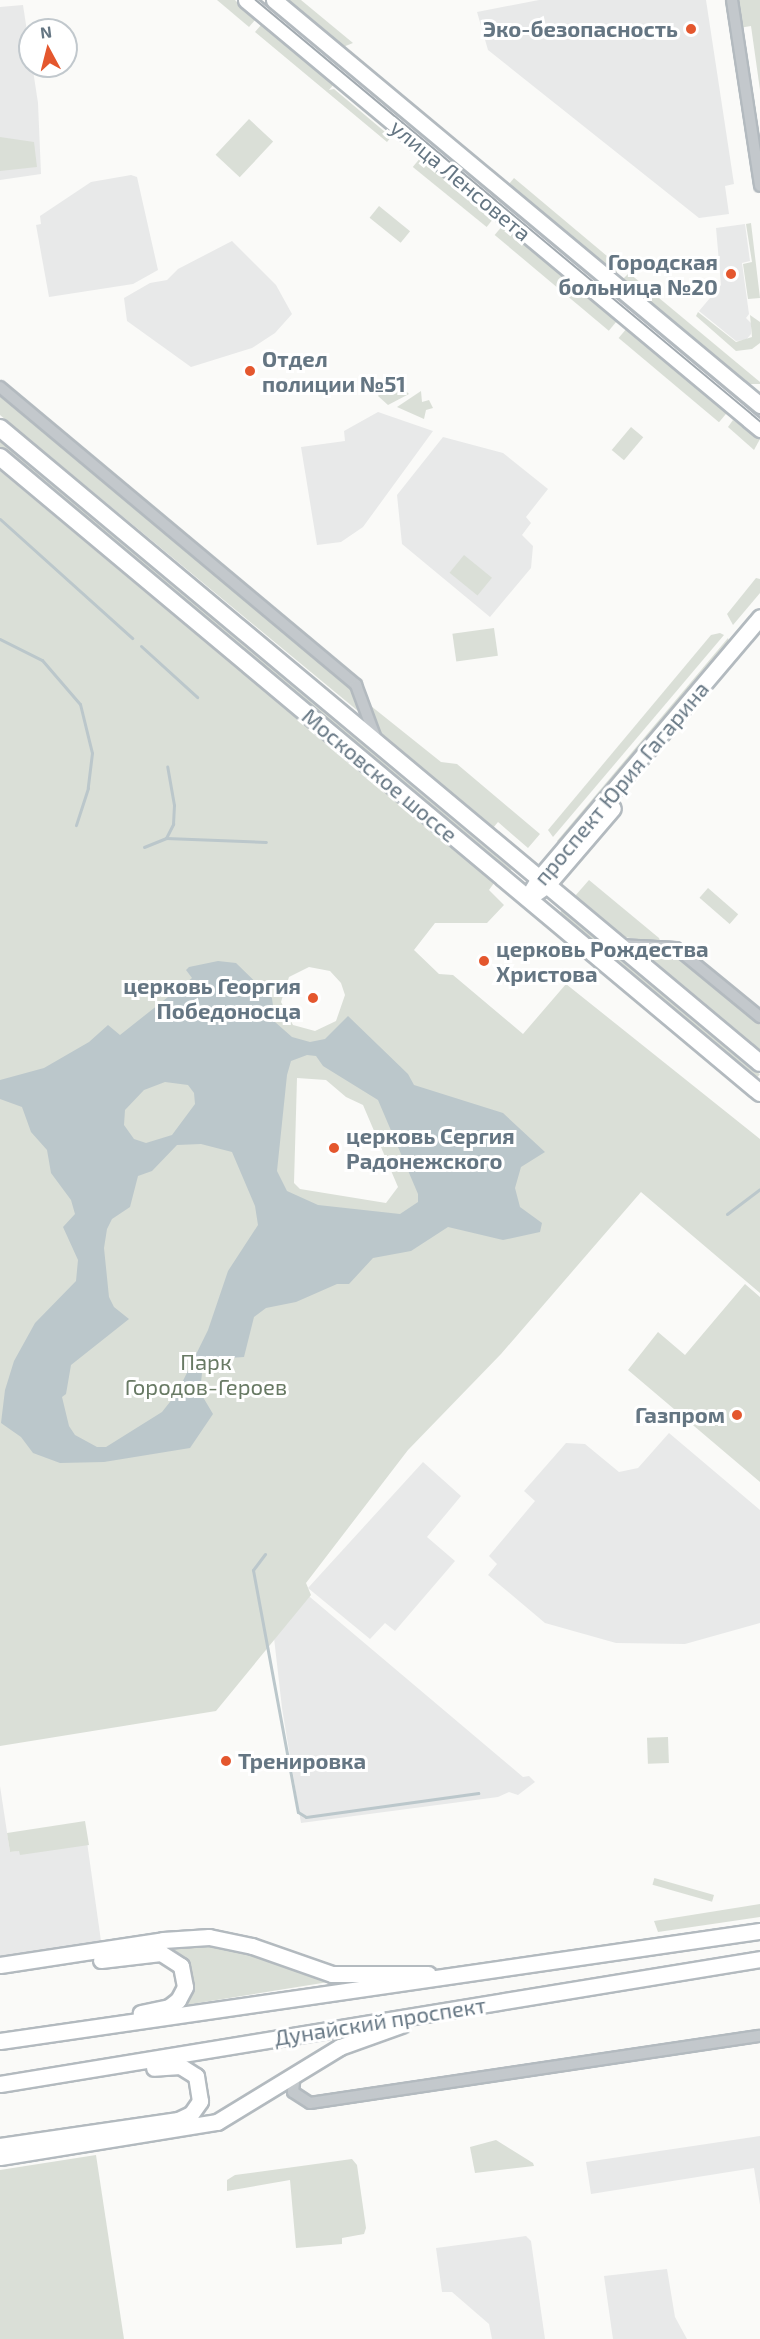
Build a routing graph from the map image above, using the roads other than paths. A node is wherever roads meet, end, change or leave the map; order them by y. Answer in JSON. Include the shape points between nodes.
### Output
{"nodes":[{"id":1,"x":246,"y":0,"type":"edge"},
{"id":2,"x":274,"y":0,"type":"edge"},
{"id":3,"x":732,"y":0,"type":"edge"},
{"id":4,"x":760,"y":186,"type":"edge"},
{"id":5,"x":0,"y":387,"type":"edge"},
{"id":6,"x":759,"y":401,"type":"edge"},
{"id":7,"x":744,"y":415,"type":"junction"},
{"id":8,"x":0,"y":428,"type":"edge"},
{"id":9,"x":760,"y":429,"type":"edge"},
{"id":10,"x":0,"y":457,"type":"edge"},
{"id":11,"x":760,"y":617,"type":"edge"},
{"id":12,"x":760,"y":633,"type":"edge"},
{"id":13,"x":377,"y":742,"type":"junction"},
{"id":14,"x":543,"y":882,"type":"junction"},
{"id":15,"x":527,"y":898,"type":"junction"},
{"id":16,"x":619,"y":945,"type":"junction"},
{"id":17,"x":760,"y":1017,"type":"edge"},
{"id":18,"x":760,"y":1063,"type":"edge"},
{"id":19,"x":760,"y":1093,"type":"edge"},
{"id":20,"x":760,"y":1931,"type":"edge"},
{"id":21,"x":760,"y":1959,"type":"edge"},
{"id":22,"x":0,"y":1965,"type":"edge"},
{"id":23,"x":0,"y":1974,"type":"edge"},
{"id":24,"x":449,"y":1976,"type":"junction"},
{"id":25,"x":429,"y":2014,"type":"junction"},
{"id":26,"x":100,"y":2028,"type":"junction"},
{"id":27,"x":760,"y":2036,"type":"edge"},
{"id":28,"x":0,"y":2041,"type":"edge"},
{"id":29,"x":110,"y":2066,"type":"junction"},
{"id":30,"x":295,"y":2075,"type":"junction"},
{"id":31,"x":0,"y":2084,"type":"edge"},
{"id":32,"x":0,"y":2146,"type":"edge"},
{"id":33,"x":0,"y":2157,"type":"edge"}],
"edges":[{"from":1,"to":7,"type":"main road","name":"улица Ленсовета"},
{"from":2,"to":6,"type":"main road","name":"улица Ленсовета"},
{"from":3,"to":4,"type":"street"},
{"from":5,"to":13,"type":"street","via":[[356,685]]},
{"from":6,"to":7,"type":"street"},
{"from":7,"to":9,"type":"main road","name":"улица Ленсовета"},
{"from":8,"to":13,"type":"main road","name":"Московское шоссе"},
{"from":10,"to":15,"type":"main road","name":"Московское шоссе"},
{"from":11,"to":14,"type":"main road","name":"проспект Юрия Гагарина"},
{"from":12,"to":14,"type":"main road","name":"проспект Юрия Гагарина"},
{"from":13,"to":14,"type":"main road","name":"Московское шоссе"},
{"from":14,"to":15,"type":"main road","name":"проспект Юрия Гагарина"},
{"from":14,"to":16,"type":"main road","name":"Московское шоссе"},
{"from":15,"to":19,"type":"main road","name":"Московское шоссе"},
{"from":16,"to":17,"type":"street","via":[[676,948]]},
{"from":16,"to":18,"type":"main road","name":"Московское шоссе"},
{"from":20,"to":24,"type":"main road","name":"Дунайский проспект"},
{"from":21,"to":25,"type":"main road","name":"Дунайский проспект"},
{"from":22,"to":24,"type":"main road","via":[[163,1940],[209,1937],[252,1946],[332,1974],[369,1976],[405,1971]]},
{"from":23,"to":26,"type":"main road","via":[[153,1953],[169,1955],[181,1966],[185,1987],[178,2000],[155,2012],[121,2016]]},
{"from":24,"to":26,"type":"main road","name":"Дунайский проспект"},
{"from":25,"to":29,"type":"main road","name":"Дунайский проспект"},
{"from":25,"to":30,"type":"main road","via":[[340,2047]]},
{"from":26,"to":28,"type":"main road","name":"Дунайский проспект"},
{"from":27,"to":30,"type":"street","via":[[310,2103],[293,2092]]},
{"from":29,"to":31,"type":"main road","name":"Дунайский проспект"},
{"from":29,"to":32,"type":"main road","via":[[129,2072],[180,2066],[196,2076],[200,2102],[191,2114],[178,2120]]},
{"from":30,"to":33,"type":"main road","via":[[217,2122]]}]}
